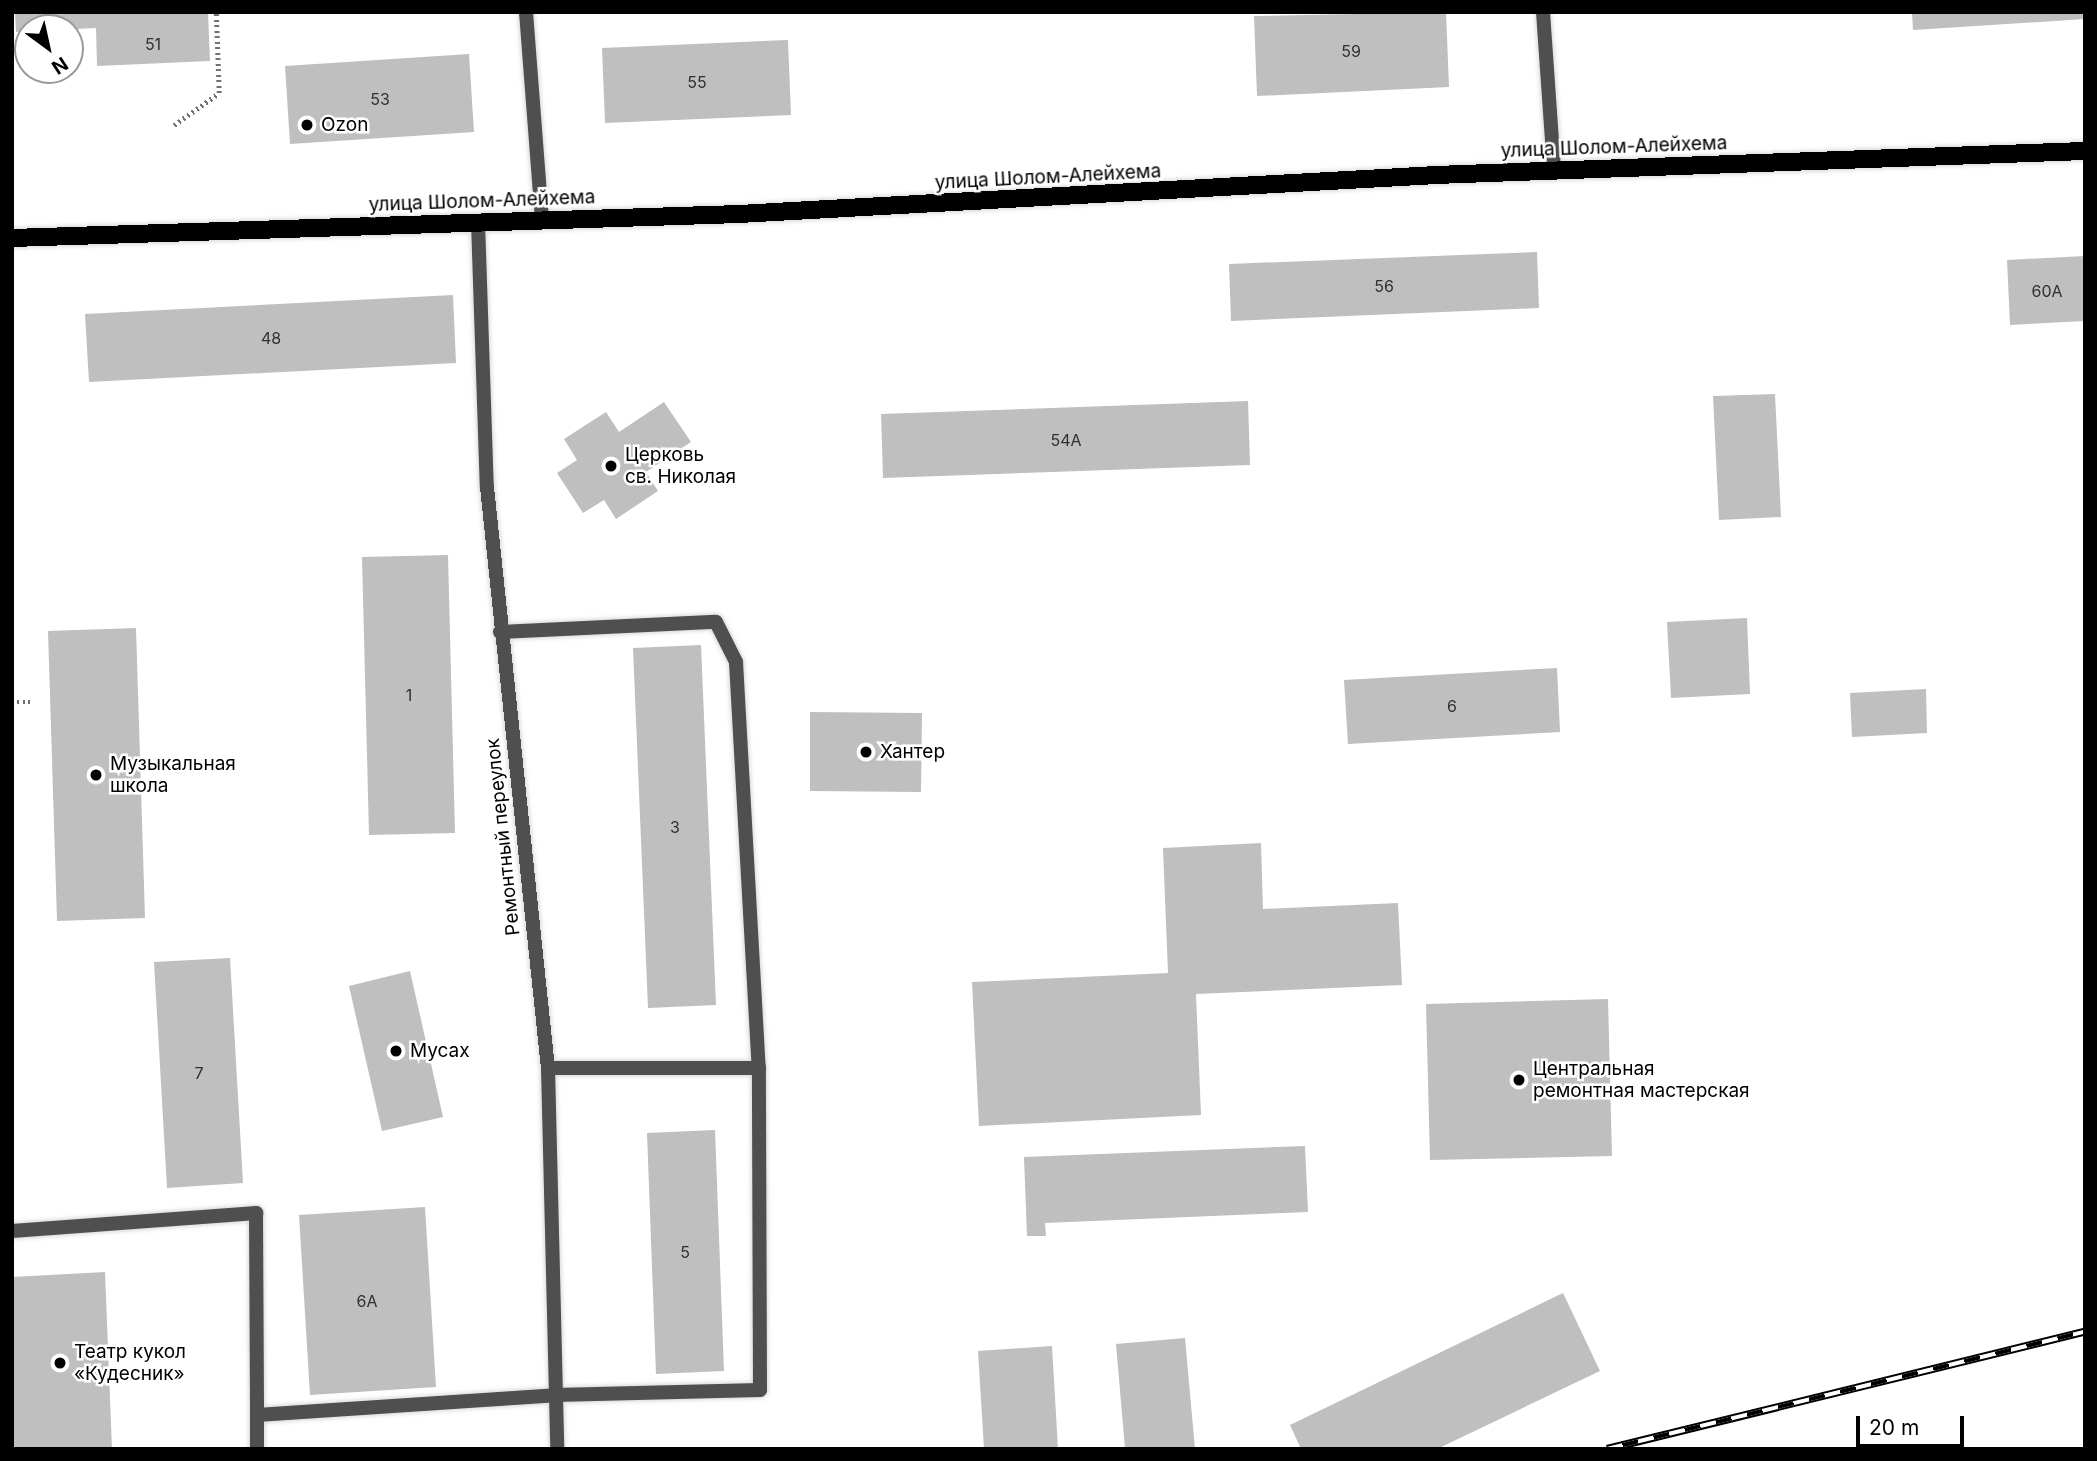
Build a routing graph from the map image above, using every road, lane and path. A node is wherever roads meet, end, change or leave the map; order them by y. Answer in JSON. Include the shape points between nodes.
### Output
{"nodes":[{"id":1,"x":216,"y":12,"type":"edge"},
{"id":2,"x":526,"y":12,"type":"edge"},
{"id":3,"x":1543,"y":12,"type":"edge"},
{"id":4,"x":174,"y":125,"type":"dead end"},
{"id":5,"x":2085,"y":151,"type":"edge"},
{"id":6,"x":1554,"y":171,"type":"junction"},
{"id":7,"x":542,"y":220,"type":"junction"},
{"id":8,"x":478,"y":222,"type":"junction"},
{"id":9,"x":12,"y":238,"type":"edge"},
{"id":10,"x":500,"y":632,"type":"junction"},
{"id":11,"x":12,"y":702,"type":"edge"},
{"id":12,"x":30,"y":702,"type":"dead end"},
{"id":13,"x":548,"y":1068,"type":"junction"},
{"id":14,"x":759,"y":1068,"type":"junction"},
{"id":15,"x":12,"y":1231,"type":"edge"},
{"id":16,"x":555,"y":1395,"type":"junction"},
{"id":17,"x":257,"y":1415,"type":"junction"},
{"id":18,"x":257,"y":1449,"type":"edge"},
{"id":19,"x":557,"y":1449,"type":"edge"}],
"edges":[{"from":1,"to":4,"type":"path","via":[[219,93]]},
{"from":2,"to":7,"type":"street"},
{"from":3,"to":6,"type":"street"},
{"from":5,"to":6,"type":"main road","name":"улица Шолом-Алейхема"},
{"from":6,"to":7,"type":"main road","name":"улица Шолом-Алейхема"},
{"from":7,"to":8,"type":"main road","name":"улица Шолом-Алейхема"},
{"from":8,"to":9,"type":"main road","name":"улица Шолом-Алейхема"},
{"from":8,"to":10,"type":"street","name":"Ремонтный переулок","via":[[487,487]]},
{"from":10,"to":13,"type":"street","name":"Ремонтный переулок"},
{"from":10,"to":14,"type":"street","via":[[716,622],[736,662]]},
{"from":11,"to":12,"type":"path"},
{"from":13,"to":14,"type":"street"},
{"from":13,"to":16,"type":"street","name":"Ремонтный переулок"},
{"from":14,"to":16,"type":"street","via":[[760,1390]]},
{"from":15,"to":17,"type":"street","via":[[256,1213]]},
{"from":16,"to":17,"type":"street"},
{"from":16,"to":19,"type":"street","name":"Ремонтный переулок"},
{"from":17,"to":18,"type":"street"}]}
